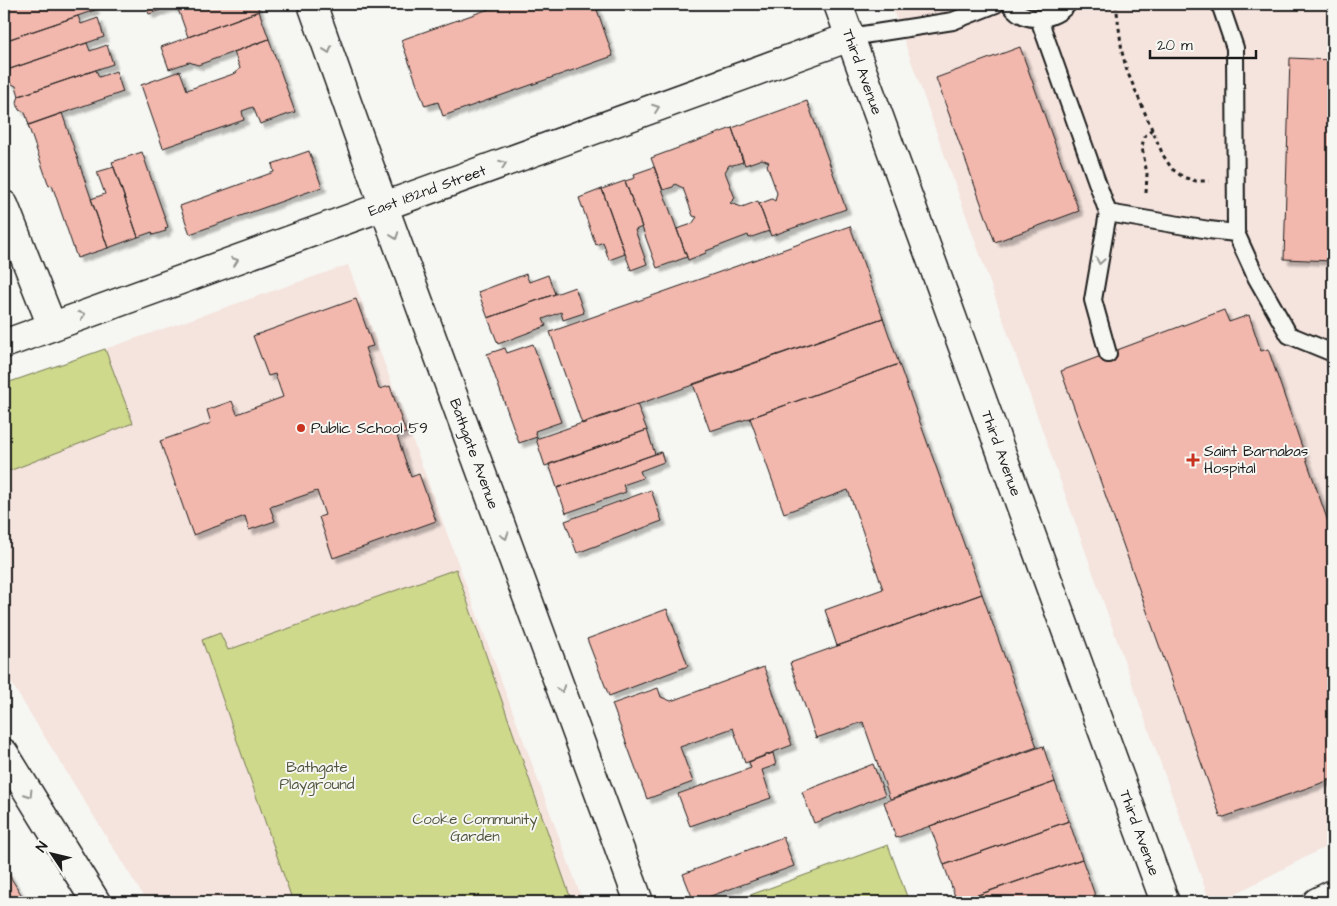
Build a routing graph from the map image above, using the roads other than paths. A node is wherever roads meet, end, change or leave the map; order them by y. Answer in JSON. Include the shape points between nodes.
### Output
{"nodes":[{"id":1,"x":312,"y":4,"type":"edge"},
{"id":2,"x":838,"y":4,"type":"edge"},
{"id":3,"x":996,"y":4,"type":"edge"},
{"id":4,"x":1010,"y":4,"type":"edge"},
{"id":5,"x":1068,"y":4,"type":"edge"},
{"id":6,"x":1220,"y":4,"type":"edge"},
{"id":7,"x":1039,"y":19,"type":"junction"},
{"id":8,"x":850,"y":37,"type":"junction"},
{"id":9,"x":4,"y":205,"type":"edge"},
{"id":10,"x":384,"y":207,"type":"junction"},
{"id":11,"x":1108,"y":213,"type":"junction"},
{"id":12,"x":1236,"y":233,"type":"junction"},
{"id":13,"x":52,"y":326,"type":"junction"},
{"id":14,"x":4,"y":344,"type":"edge"},
{"id":15,"x":1333,"y":353,"type":"edge"},
{"id":16,"x":1108,"y":354,"type":"dead end"},
{"id":17,"x":4,"y":752,"type":"edge"},
{"id":18,"x":1333,"y":894,"type":"edge"},
{"id":19,"x":96,"y":902,"type":"edge"},
{"id":20,"x":640,"y":902,"type":"edge"},
{"id":21,"x":1165,"y":902,"type":"edge"},
{"id":22,"x":1317,"y":902,"type":"edge"}],
"edges":[{"from":1,"to":10,"type":"street","name":"Bathgate Avenue","one_way":true},
{"from":2,"to":8,"type":"street","name":"Third Avenue"},
{"from":3,"to":8,"type":"lane","via":[[953,21]]},
{"from":4,"to":7,"type":"lane","via":[[1021,14]]},
{"from":5,"to":7,"type":"lane","via":[[1052,17]]},
{"from":6,"to":12,"type":"lane","via":[[1235,48]]},
{"from":7,"to":11,"type":"lane"},
{"from":10,"to":8,"type":"street","name":"East 182nd Street","one_way":true},
{"from":8,"to":21,"type":"street","name":"Third Avenue"},
{"from":9,"to":13,"type":"street"},
{"from":13,"to":10,"type":"street","name":"East 182nd Street","one_way":true},
{"from":10,"to":20,"type":"street","name":"Bathgate Avenue","one_way":true},
{"from":11,"to":12,"type":"lane"},
{"from":11,"to":16,"type":"lane","one_way":true,"via":[[1093,300]]},
{"from":12,"to":15,"type":"lane","via":[[1256,277],[1289,334]]},
{"from":13,"to":14,"type":"street","name":"East 182nd Street"},
{"from":17,"to":19,"type":"street","one_way":true},
{"from":18,"to":22,"type":"street"}]}
